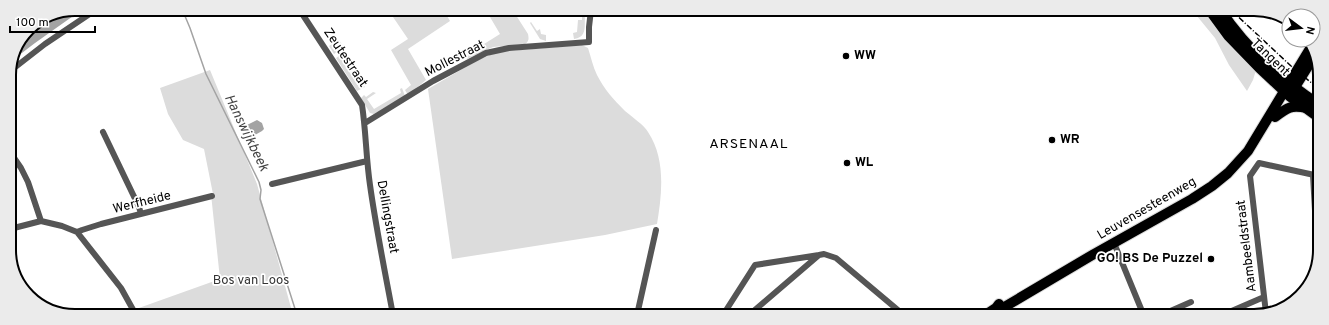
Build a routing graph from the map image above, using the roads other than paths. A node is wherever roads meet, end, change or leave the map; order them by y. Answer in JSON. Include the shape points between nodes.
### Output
{"nodes":[{"id":1,"x":87,"y":16,"type":"edge"},
{"id":2,"x":304,"y":16,"type":"edge"},
{"id":3,"x":590,"y":16,"type":"edge"},
{"id":4,"x":1214,"y":16,"type":"edge"},
{"id":5,"x":1224,"y":16,"type":"edge"},
{"id":6,"x":1308,"y":52,"type":"edge"},
{"id":7,"x":1311,"y":60,"type":"edge"},
{"id":8,"x":17,"y":66,"type":"edge"},
{"id":9,"x":1289,"y":89,"type":"junction"},
{"id":10,"x":1313,"y":101,"type":"edge"},
{"id":11,"x":1308,"y":108,"type":"junction"},
{"id":12,"x":1313,"y":112,"type":"edge"},
{"id":13,"x":1275,"y":117,"type":"junction"},
{"id":14,"x":365,"y":123,"type":"junction"},
{"id":15,"x":103,"y":132,"type":"dead end"},
{"id":16,"x":16,"y":161,"type":"edge"},
{"id":17,"x":367,"y":161,"type":"junction"},
{"id":18,"x":1313,"y":175,"type":"edge"},
{"id":19,"x":272,"y":184,"type":"dead end"},
{"id":20,"x":1212,"y":186,"type":"junction"},
{"id":21,"x":212,"y":196,"type":"dead end"},
{"id":22,"x":141,"y":214,"type":"junction"},
{"id":23,"x":41,"y":221,"type":"junction"},
{"id":24,"x":16,"y":227,"type":"edge"},
{"id":25,"x":656,"y":230,"type":"dead end"},
{"id":26,"x":77,"y":232,"type":"junction"},
{"id":27,"x":1114,"y":243,"type":"junction"},
{"id":28,"x":818,"y":255,"type":"junction"},
{"id":29,"x":1264,"y":297,"type":"junction"},
{"id":30,"x":1190,"y":302,"type":"dead end"},
{"id":31,"x":1265,"y":308,"type":"edge"},
{"id":32,"x":133,"y":309,"type":"edge"},
{"id":33,"x":392,"y":309,"type":"edge"},
{"id":34,"x":638,"y":309,"type":"edge"},
{"id":35,"x":728,"y":309,"type":"edge"},
{"id":36,"x":756,"y":309,"type":"edge"},
{"id":37,"x":897,"y":309,"type":"edge"},
{"id":38,"x":1001,"y":309,"type":"edge"},
{"id":39,"x":1141,"y":309,"type":"edge"},
{"id":40,"x":1174,"y":309,"type":"edge"},
{"id":41,"x":1236,"y":309,"type":"edge"}],
"edges":[{"from":1,"to":8,"type":"street"},
{"from":2,"to":14,"type":"street","name":"Zeutestraat","via":[[362,105]]},
{"from":3,"to":14,"type":"street","name":"Mollestraat","via":[[589,42],[509,48],[486,53],[433,81]]},
{"from":4,"to":9,"type":"highway","name":"Tangent","via":[[1236,44]]},
{"from":5,"to":9,"type":"highway","name":"Tangent"},
{"from":6,"to":9,"type":"main road","name":"Leuvensesteenweg"},
{"from":7,"to":9,"type":"main road","name":"Leuvensesteenweg"},
{"from":9,"to":10,"type":"highway","name":"Tangent"},
{"from":9,"to":11,"type":"highway","name":"Tangent"},
{"from":9,"to":13,"type":"main road","name":"Leuvensesteenweg"},
{"from":9,"to":20,"type":"main road","name":"Leuvensesteenweg","via":[[1242,159]]},
{"from":11,"to":12,"type":"highway","name":"Tangent"},
{"from":11,"to":13,"type":"main road","via":[[1286,108]]},
{"from":13,"to":20,"type":"main road","name":"Leuvensesteenweg","via":[[1240,169],[1220,185]]},
{"from":14,"to":17,"type":"street","name":"Dellingstraat"},
{"from":15,"to":22,"type":"street"},
{"from":16,"to":23,"type":"street","via":[[28,182]]},
{"from":17,"to":19,"type":"street"},
{"from":17,"to":33,"type":"street","name":"Dellingstraat"},
{"from":18,"to":29,"type":"street","name":"Aambeeldstraat","via":[[1259,163],[1250,176]]},
{"from":20,"to":27,"type":"main road","name":"Leuvensesteenweg"},
{"from":21,"to":22,"type":"street","name":"Werfheide"},
{"from":22,"to":26,"type":"street","name":"Werfheide"},
{"from":23,"to":24,"type":"street"},
{"from":23,"to":26,"type":"street"},
{"from":25,"to":34,"type":"street"},
{"from":26,"to":32,"type":"street","via":[[121,288]]},
{"from":27,"to":38,"type":"main road","name":"Leuvensesteenweg"},
{"from":27,"to":39,"type":"street"},
{"from":28,"to":35,"type":"street","via":[[755,265]]},
{"from":28,"to":36,"type":"street"},
{"from":28,"to":37,"type":"street","via":[[836,258]]},
{"from":29,"to":31,"type":"street","name":"Aambeeldstraat"},
{"from":29,"to":41,"type":"street"},
{"from":30,"to":40,"type":"street"}]}
